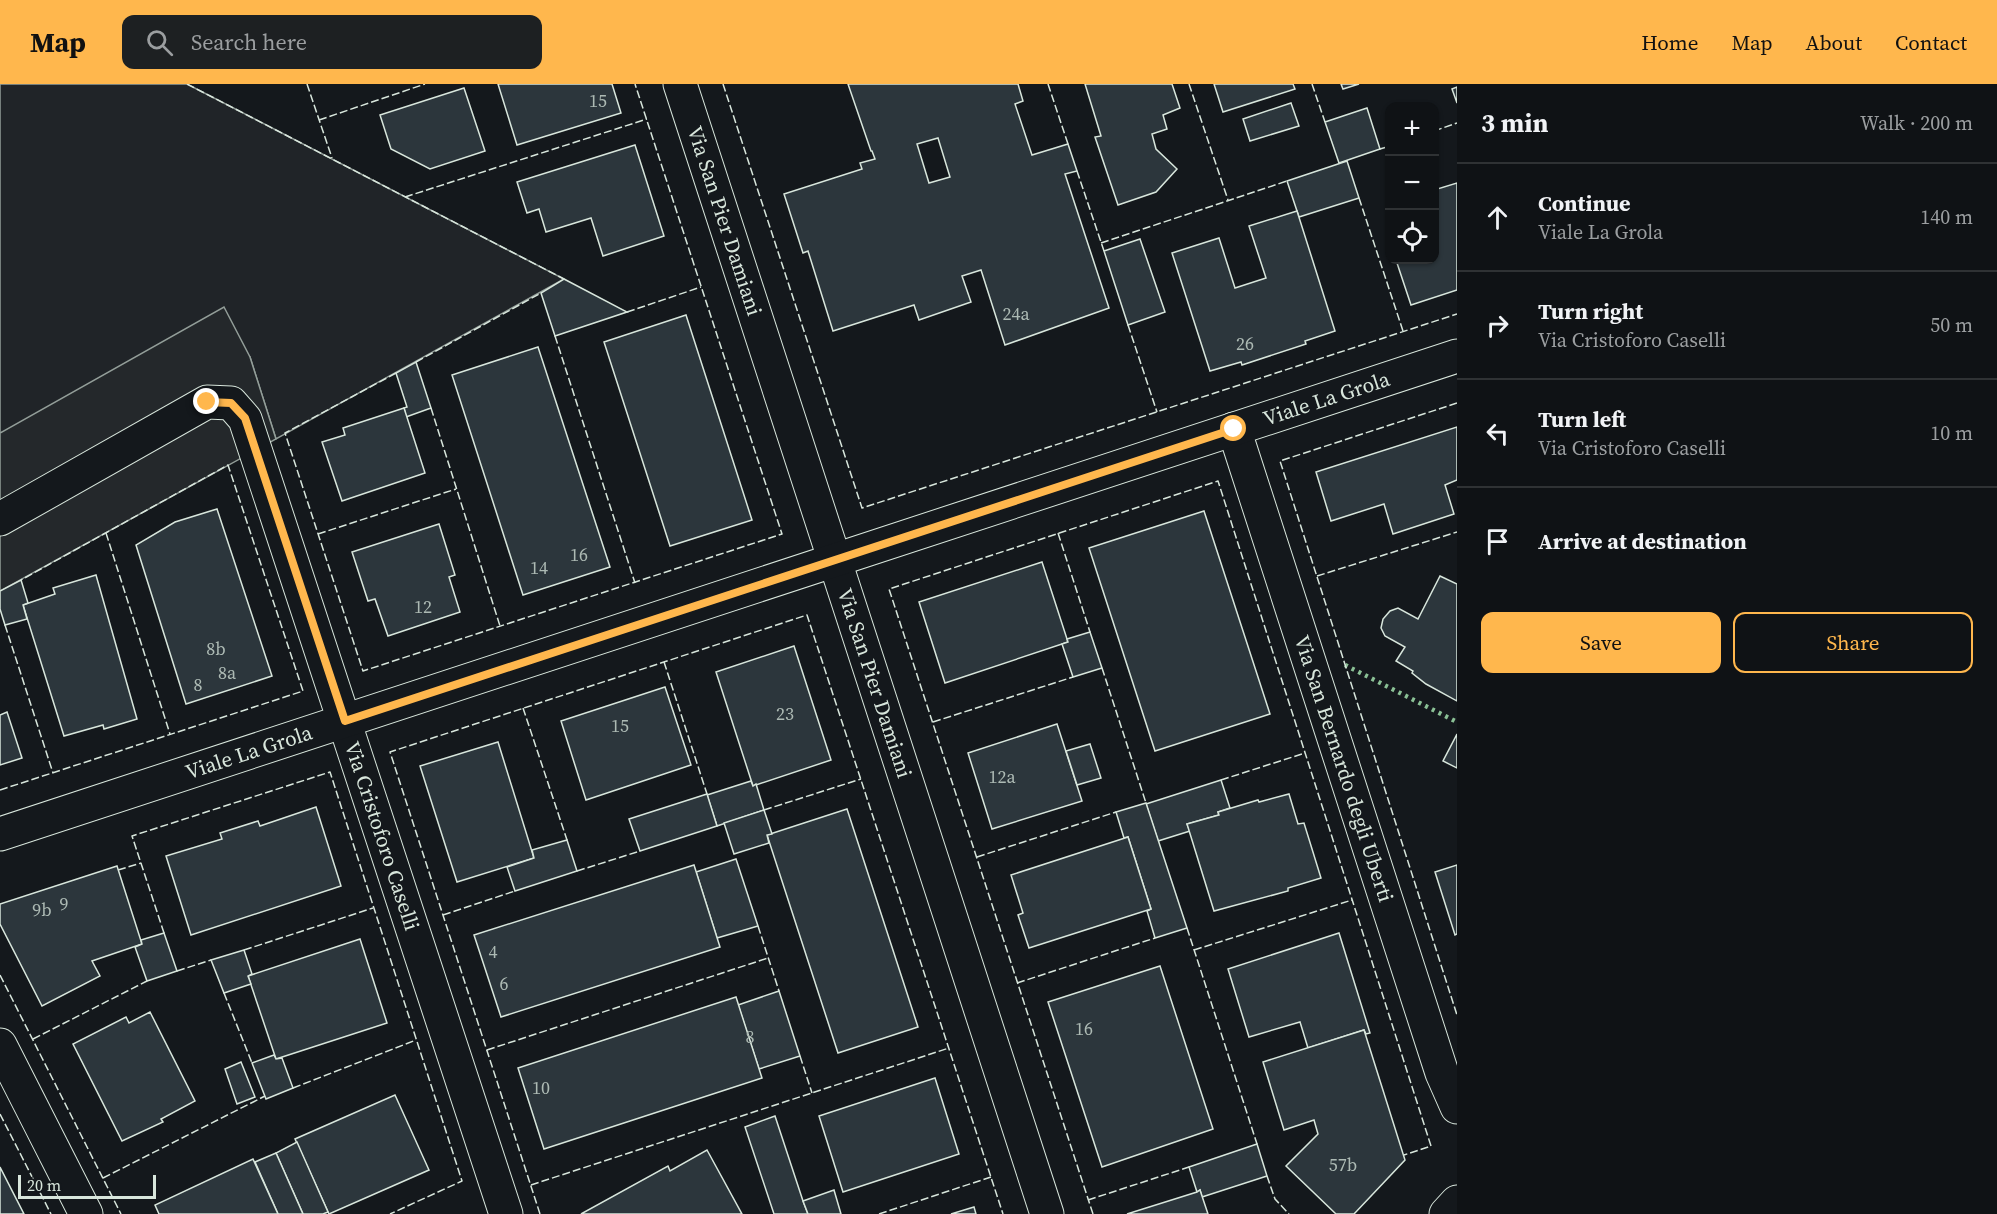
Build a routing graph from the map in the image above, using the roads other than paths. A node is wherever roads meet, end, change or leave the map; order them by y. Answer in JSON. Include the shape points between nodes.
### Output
{"nodes":[{"id":1,"x":680,"y":84,"type":"edge"},
{"id":2,"x":1457,"y":356,"type":"edge"},
{"id":3,"x":1234,"y":429,"type":"junction"},
{"id":4,"x":0,"y":519,"type":"edge"},
{"id":5,"x":835,"y":560,"type":"junction"},
{"id":6,"x":345,"y":721,"type":"junction"},
{"id":7,"x":0,"y":834,"type":"edge"},
{"id":8,"x":0,"y":1044,"type":"edge"},
{"id":9,"x":1457,"y":1107,"type":"edge"},
{"id":10,"x":1457,"y":1202,"type":"edge"},
{"id":11,"x":495,"y":1210,"type":"edge"},
{"id":12,"x":86,"y":1214,"type":"edge"},
{"id":13,"x":1047,"y":1214,"type":"edge"},
{"id":14,"x":1446,"y":1214,"type":"edge"}],
"edges":[{"from":1,"to":5,"type":"street","name":"Via San Pier Damiani"},
{"from":2,"to":3,"type":"street","name":"Viale La Grola"},
{"from":3,"to":5,"type":"street","name":"Viale La Grola"},
{"from":3,"to":9,"type":"street","name":"Via San Bernardo degli Uberti","via":[[1442,1073]]},
{"from":4,"to":6,"type":"street","name":"Via Cristoforo Caselli","via":[[207,402],[231,403],[245,418]]},
{"from":5,"to":6,"type":"street","name":"Viale La Grola"},
{"from":5,"to":13,"type":"street","name":"Via San Pier Damiani"},
{"from":6,"to":7,"type":"street","name":"Viale La Grola"},
{"from":6,"to":11,"type":"street","name":"Via Cristoforo Caselli"},
{"from":8,"to":12,"type":"street"},
{"from":10,"to":14,"type":"street"}]}
